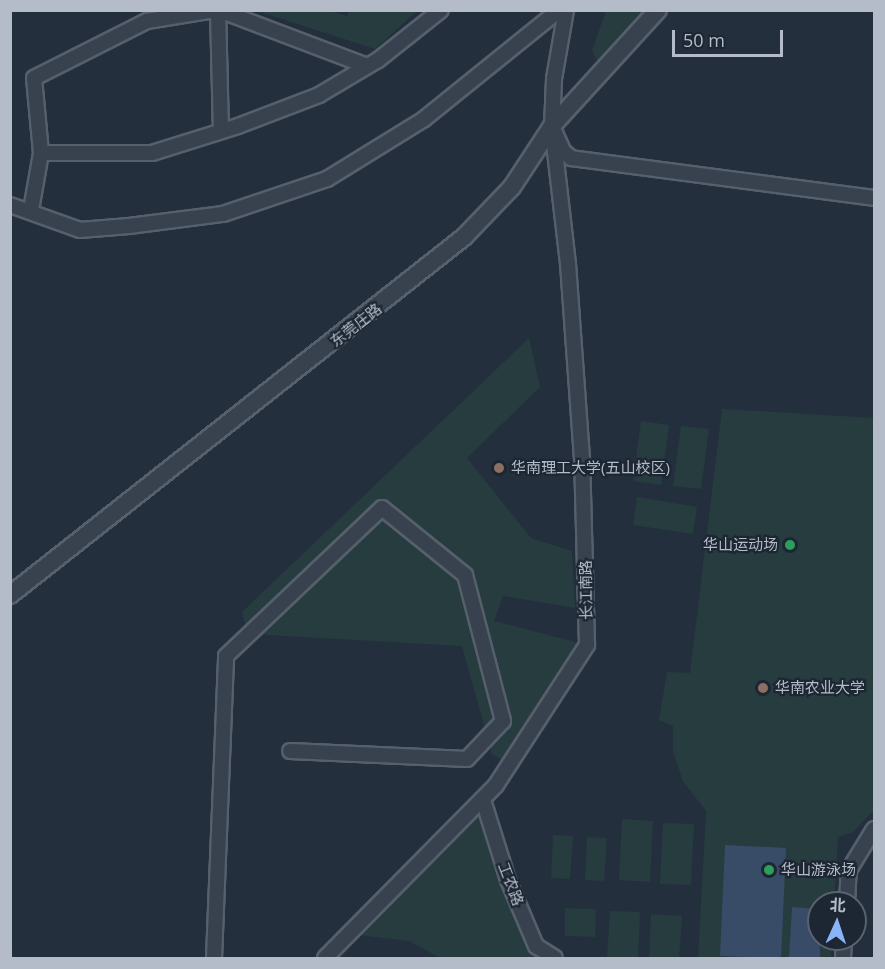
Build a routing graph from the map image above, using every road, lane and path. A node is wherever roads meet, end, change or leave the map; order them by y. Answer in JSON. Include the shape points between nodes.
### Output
{"nodes":[{"id":1,"x":218,"y":10,"type":"edge"},
{"id":2,"x":441,"y":10,"type":"edge"},
{"id":3,"x":559,"y":10,"type":"edge"},
{"id":4,"x":566,"y":10,"type":"edge"},
{"id":5,"x":658,"y":10,"type":"edge"},
{"id":6,"x":367,"y":66,"type":"junction"},
{"id":7,"x":552,"y":126,"type":"junction"},
{"id":8,"x":221,"y":131,"type":"junction"},
{"id":9,"x":41,"y":153,"type":"junction"},
{"id":10,"x":874,"y":198,"type":"edge"},
{"id":11,"x":10,"y":205,"type":"edge"},
{"id":12,"x":31,"y":210,"type":"junction"},
{"id":13,"x":10,"y":595,"type":"edge"},
{"id":14,"x":290,"y":751,"type":"dead end"},
{"id":15,"x":483,"y":800,"type":"junction"},
{"id":16,"x":874,"y":829,"type":"edge"},
{"id":17,"x":848,"y":891,"type":"edge"},
{"id":18,"x":214,"y":958,"type":"edge"},
{"id":19,"x":325,"y":958,"type":"edge"},
{"id":20,"x":555,"y":958,"type":"edge"}],
"edges":[{"from":1,"to":6,"type":"street"},
{"from":1,"to":8,"type":"street"},
{"from":1,"to":9,"type":"street","via":[[147,21],[34,78]]},
{"from":2,"to":6,"type":"street"},
{"from":3,"to":12,"type":"street","via":[[424,119],[327,179],[223,214],[129,226],[80,230]]},
{"from":4,"to":7,"type":"street","name":"长江南路","via":[[554,79]]},
{"from":5,"to":7,"type":"street","name":"东莞庄路"},
{"from":6,"to":8,"type":"street","via":[[319,94]]},
{"from":7,"to":10,"type":"street","via":[[563,151],[571,158]]},
{"from":7,"to":13,"type":"street","name":"东莞庄路","via":[[512,187],[464,237]]},
{"from":7,"to":15,"type":"street","name":"长江南路","via":[[568,264],[582,459],[587,645]]},
{"from":8,"to":9,"type":"street","via":[[152,153]]},
{"from":9,"to":12,"type":"street"},
{"from":11,"to":12,"type":"street"},
{"from":14,"to":18,"type":"street","via":[[467,759],[503,721],[465,575],[382,508],[226,656]]},
{"from":15,"to":19,"type":"street","name":"长江南路"},
{"from":15,"to":20,"type":"street","name":"工农路","via":[[508,880],[536,946]]},
{"from":16,"to":17,"type":"street","via":[[849,870]]}]}
